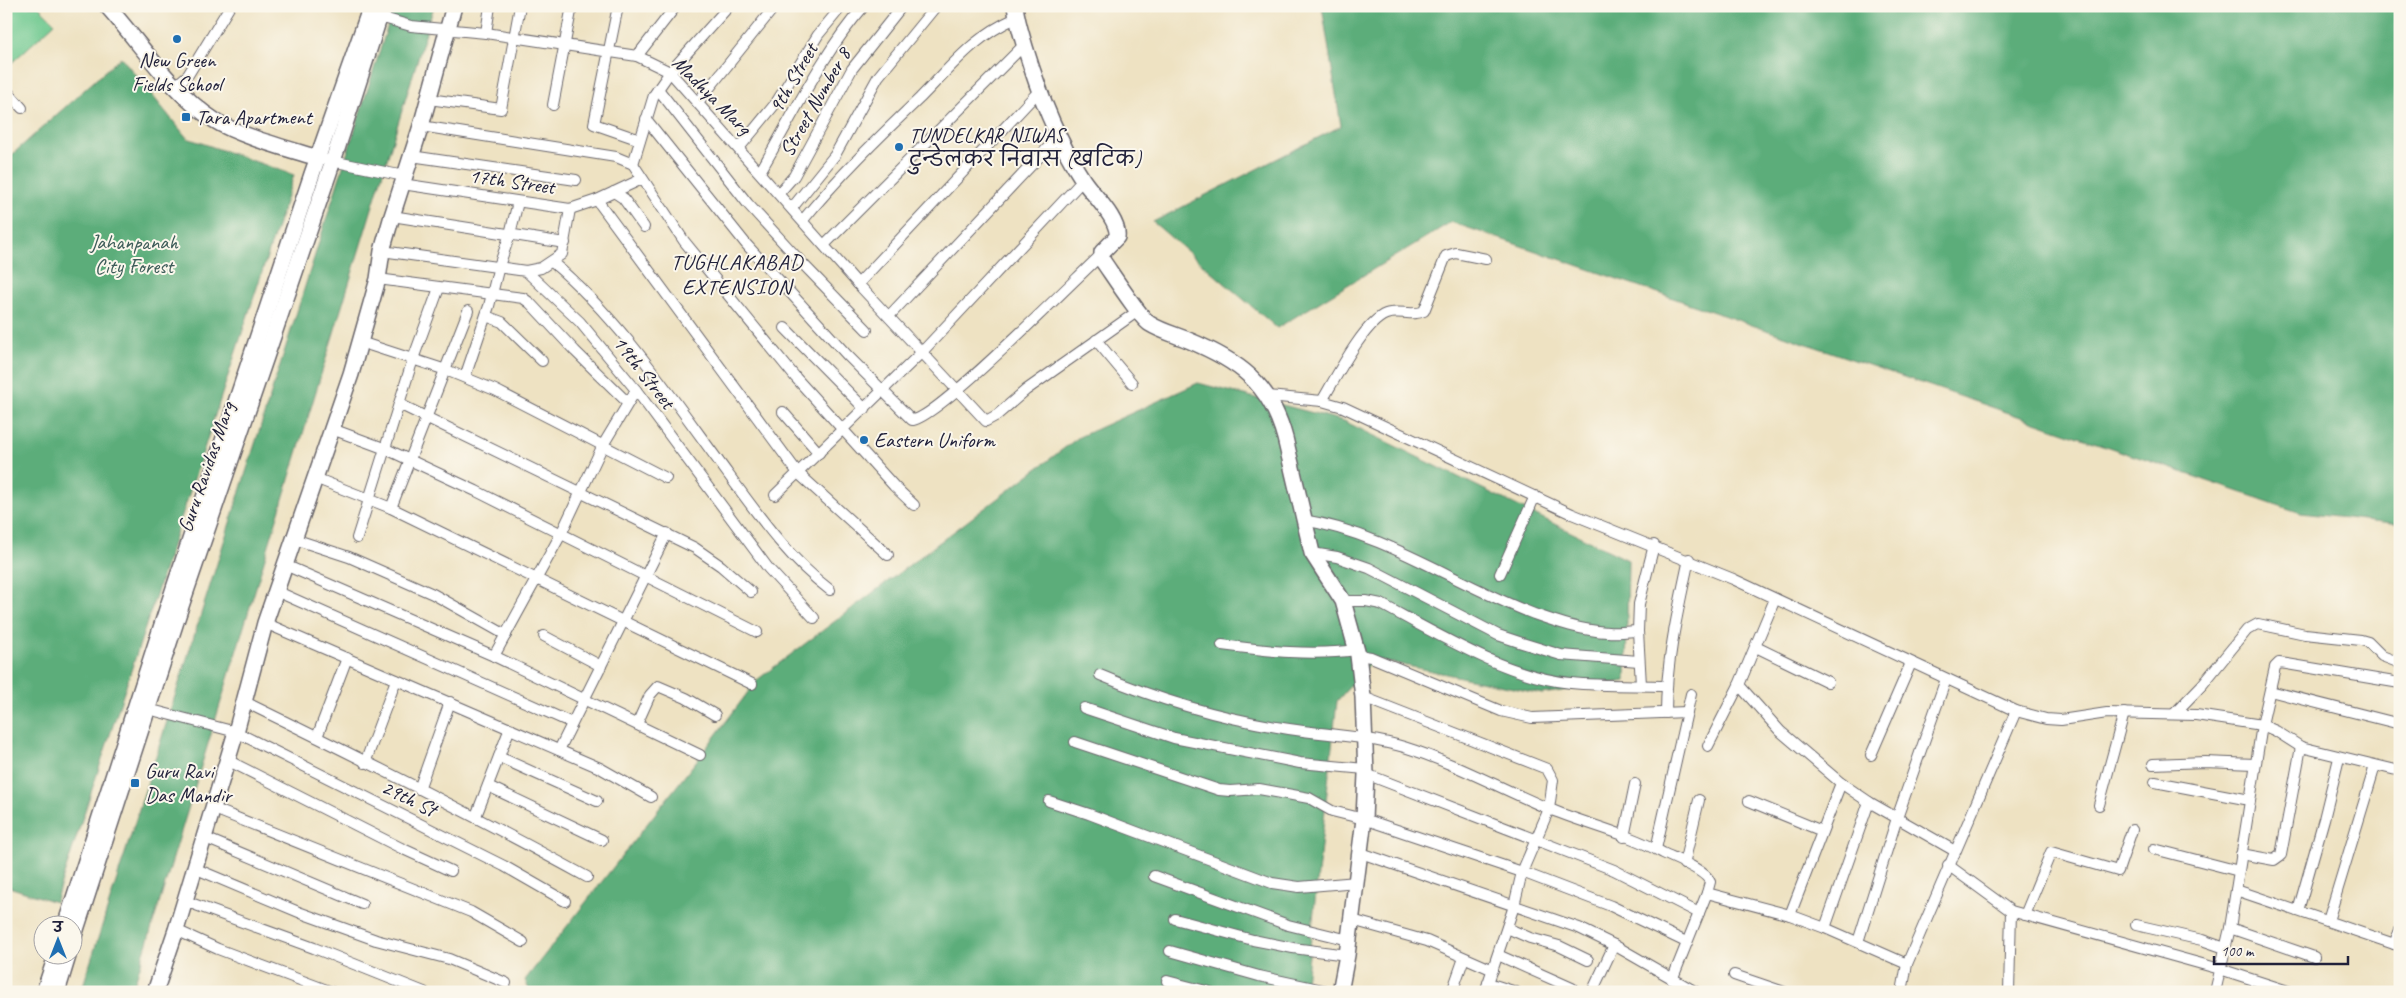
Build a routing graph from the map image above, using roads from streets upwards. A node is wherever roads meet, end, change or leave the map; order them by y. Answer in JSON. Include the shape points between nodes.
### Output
{"nodes":[{"id":1,"x":107,"y":6,"type":"edge"},
{"id":2,"x":230,"y":6,"type":"edge"},
{"id":3,"x":454,"y":6,"type":"edge"},
{"id":4,"x":490,"y":6,"type":"edge"},
{"id":5,"x":520,"y":6,"type":"edge"},
{"id":6,"x":572,"y":6,"type":"edge"},
{"id":7,"x":618,"y":6,"type":"edge"},
{"id":8,"x":676,"y":6,"type":"edge"},
{"id":9,"x":729,"y":6,"type":"edge"},
{"id":10,"x":775,"y":6,"type":"edge"},
{"id":11,"x":842,"y":6,"type":"edge"},
{"id":12,"x":864,"y":6,"type":"edge"},
{"id":13,"x":902,"y":6,"type":"edge"},
{"id":14,"x":936,"y":6,"type":"edge"},
{"id":15,"x":378,"y":10,"type":"edge"},
{"id":16,"x":1016,"y":12,"type":"edge"},
{"id":17,"x":447,"y":29,"type":"junction"},
{"id":18,"x":486,"y":34,"type":"junction"},
{"id":19,"x":514,"y":38,"type":"junction"},
{"id":20,"x":1024,"y":44,"type":"junction"},
{"id":21,"x":566,"y":46,"type":"junction"},
{"id":22,"x":610,"y":52,"type":"junction"},
{"id":23,"x":637,"y":56,"type":"junction"},
{"id":24,"x":670,"y":72,"type":"junction"},
{"id":25,"x":175,"y":86,"type":"junction"},
{"id":26,"x":658,"y":89,"type":"junction"},
{"id":27,"x":6,"y":90,"type":"edge"},
{"id":28,"x":1039,"y":91,"type":"junction"},
{"id":29,"x":429,"y":99,"type":"junction"},
{"id":30,"x":698,"y":102,"type":"junction"},
{"id":31,"x":553,"y":105,"type":"dead end"},
{"id":32,"x":22,"y":108,"type":"dead end"},
{"id":33,"x":646,"y":120,"type":"junction"},
{"id":34,"x":421,"y":126,"type":"junction"},
{"id":35,"x":1058,"y":137,"type":"junction"},
{"id":36,"x":640,"y":140,"type":"junction"},
{"id":37,"x":739,"y":148,"type":"junction"},
{"id":38,"x":411,"y":156,"type":"junction"},
{"id":39,"x":325,"y":160,"type":"junction"},
{"id":40,"x":632,"y":164,"type":"junction"},
{"id":41,"x":760,"y":172,"type":"junction"},
{"id":42,"x":642,"y":178,"type":"junction"},
{"id":43,"x":403,"y":180,"type":"junction"},
{"id":44,"x":576,"y":180,"type":"dead end"},
{"id":45,"x":1083,"y":180,"type":"junction"},
{"id":46,"x":614,"y":192,"type":"junction"},
{"id":47,"x":779,"y":193,"type":"junction"},
{"id":48,"x":597,"y":200,"type":"junction"},
{"id":49,"x":518,"y":202,"type":"junction"},
{"id":50,"x":570,"y":208,"type":"junction"},
{"id":51,"x":792,"y":208,"type":"junction"},
{"id":52,"x":392,"y":216,"type":"junction"},
{"id":53,"x":803,"y":220,"type":"junction"},
{"id":54,"x":644,"y":227,"type":"dead end"},
{"id":55,"x":510,"y":234,"type":"junction"},
{"id":56,"x":565,"y":243,"type":"junction"},
{"id":57,"x":824,"y":245,"type":"junction"},
{"id":58,"x":382,"y":252,"type":"junction"},
{"id":59,"x":1101,"y":255,"type":"junction"},
{"id":60,"x":1486,"y":259,"type":"dead end"},
{"id":61,"x":552,"y":262,"type":"junction"},
{"id":62,"x":498,"y":266,"type":"junction"},
{"id":63,"x":526,"y":271,"type":"junction"},
{"id":64,"x":378,"y":279,"type":"junction"},
{"id":65,"x":858,"y":284,"type":"junction"},
{"id":66,"x":439,"y":288,"type":"junction"},
{"id":67,"x":492,"y":294,"type":"junction"},
{"id":68,"x":468,"y":311,"type":"dead end"},
{"id":69,"x":1138,"y":311,"type":"junction"},
{"id":70,"x":486,"y":316,"type":"junction"},
{"id":71,"x":889,"y":316,"type":"junction"},
{"id":72,"x":785,"y":328,"type":"dead end"},
{"id":73,"x":867,"y":330,"type":"dead end"},
{"id":74,"x":1096,"y":340,"type":"junction"},
{"id":75,"x":360,"y":342,"type":"junction"},
{"id":76,"x":922,"y":352,"type":"junction"},
{"id":77,"x":414,"y":359,"type":"junction"},
{"id":78,"x":542,"y":361,"type":"dead end"},
{"id":79,"x":446,"y":370,"type":"junction"},
{"id":80,"x":465,"y":377,"type":"junction"},
{"id":81,"x":1132,"y":383,"type":"dead end"},
{"id":82,"x":636,"y":390,"type":"junction"},
{"id":83,"x":883,"y":390,"type":"junction"},
{"id":84,"x":958,"y":390,"type":"junction"},
{"id":85,"x":1268,"y":396,"type":"junction"},
{"id":86,"x":1322,"y":401,"type":"junction"},
{"id":87,"x":628,"y":402,"type":"junction"},
{"id":88,"x":399,"y":404,"type":"junction"},
{"id":89,"x":865,"y":408,"type":"junction"},
{"id":90,"x":783,"y":412,"type":"dead end"},
{"id":91,"x":428,"y":419,"type":"junction"},
{"id":92,"x":332,"y":429,"type":"junction"},
{"id":93,"x":844,"y":430,"type":"junction"},
{"id":94,"x":603,"y":445,"type":"junction"},
{"id":95,"x":386,"y":449,"type":"junction"},
{"id":96,"x":819,"y":453,"type":"junction"},
{"id":97,"x":411,"y":461,"type":"junction"},
{"id":98,"x":798,"y":473,"type":"junction"},
{"id":99,"x":315,"y":478,"type":"junction"},
{"id":100,"x":666,"y":478,"type":"dead end"},
{"id":101,"x":581,"y":491,"type":"junction"},
{"id":102,"x":775,"y":495,"type":"dead end"},
{"id":103,"x":1535,"y":496,"type":"junction"},
{"id":104,"x":369,"y":499,"type":"junction"},
{"id":105,"x":914,"y":505,"type":"dead end"},
{"id":106,"x":391,"y":508,"type":"junction"},
{"id":107,"x":1303,"y":520,"type":"junction"},
{"id":108,"x":667,"y":533,"type":"junction"},
{"id":109,"x":562,"y":534,"type":"junction"},
{"id":110,"x":357,"y":538,"type":"dead end"},
{"id":111,"x":294,"y":539,"type":"junction"},
{"id":112,"x":1654,"y":545,"type":"junction"},
{"id":113,"x":1312,"y":552,"type":"junction"},
{"id":114,"x":888,"y":555,"type":"dead end"},
{"id":115,"x":1689,"y":559,"type":"junction"},
{"id":116,"x":285,"y":564,"type":"junction"},
{"id":117,"x":1500,"y":574,"type":"dead end"},
{"id":118,"x":645,"y":577,"type":"junction"},
{"id":119,"x":537,"y":579,"type":"junction"},
{"id":120,"x":830,"y":590,"type":"dead end"},
{"id":121,"x":276,"y":591,"type":"junction"},
{"id":122,"x":751,"y":592,"type":"dead end"},
{"id":123,"x":1776,"y":599,"type":"junction"},
{"id":124,"x":1343,"y":601,"type":"junction"},
{"id":125,"x":814,"y":618,"type":"dead end"},
{"id":126,"x":622,"y":622,"type":"junction"},
{"id":127,"x":265,"y":623,"type":"junction"},
{"id":128,"x":1638,"y":631,"type":"junction"},
{"id":129,"x":757,"y":632,"type":"dead end"},
{"id":130,"x":506,"y":635,"type":"junction"},
{"id":131,"x":544,"y":636,"type":"dead end"},
{"id":132,"x":1222,"y":646,"type":"dead end"},
{"id":133,"x":1756,"y":647,"type":"junction"},
{"id":134,"x":1357,"y":652,"type":"junction"},
{"id":135,"x":494,"y":656,"type":"junction"},
{"id":136,"x":347,"y":658,"type":"junction"},
{"id":137,"x":1639,"y":661,"type":"junction"},
{"id":138,"x":2400,"y":663,"type":"edge"},
{"id":139,"x":1911,"y":664,"type":"junction"},
{"id":140,"x":601,"y":666,"type":"junction"},
{"id":141,"x":1100,"y":675,"type":"dead end"},
{"id":142,"x":396,"y":680,"type":"junction"},
{"id":143,"x":1946,"y":680,"type":"junction"},
{"id":144,"x":1828,"y":682,"type":"dead end"},
{"id":145,"x":2400,"y":683,"type":"edge"},
{"id":146,"x":752,"y":684,"type":"dead end"},
{"id":147,"x":1641,"y":685,"type":"junction"},
{"id":148,"x":1739,"y":685,"type":"junction"},
{"id":149,"x":1666,"y":686,"type":"junction"},
{"id":150,"x":2270,"y":691,"type":"junction"},
{"id":151,"x":1691,"y":694,"type":"dead end"},
{"id":152,"x":1363,"y":697,"type":"junction"},
{"id":153,"x":584,"y":699,"type":"junction"},
{"id":154,"x":245,"y":702,"type":"junction"},
{"id":155,"x":450,"y":702,"type":"junction"},
{"id":156,"x":1084,"y":708,"type":"dead end"},
{"id":157,"x":148,"y":709,"type":"junction"},
{"id":158,"x":2016,"y":711,"type":"junction"},
{"id":159,"x":1687,"y":712,"type":"junction"},
{"id":160,"x":1666,"y":713,"type":"junction"},
{"id":161,"x":2124,"y":713,"type":"junction"},
{"id":162,"x":2174,"y":714,"type":"junction"},
{"id":163,"x":715,"y":715,"type":"dead end"},
{"id":164,"x":572,"y":723,"type":"junction"},
{"id":165,"x":637,"y":724,"type":"junction"},
{"id":166,"x":2400,"y":724,"type":"edge"},
{"id":167,"x":2262,"y":725,"type":"junction"},
{"id":168,"x":510,"y":728,"type":"junction"},
{"id":169,"x":236,"y":732,"type":"junction"},
{"id":170,"x":316,"y":737,"type":"junction"},
{"id":171,"x":1363,"y":737,"type":"junction"},
{"id":172,"x":1075,"y":742,"type":"dead end"},
{"id":173,"x":1708,"y":746,"type":"dead end"},
{"id":174,"x":2301,"y":747,"type":"junction"},
{"id":175,"x":559,"y":750,"type":"junction"},
{"id":176,"x":700,"y":755,"type":"dead end"},
{"id":177,"x":1872,"y":755,"type":"dead end"},
{"id":178,"x":499,"y":756,"type":"junction"},
{"id":179,"x":2339,"y":758,"type":"junction"},
{"id":180,"x":227,"y":760,"type":"junction"},
{"id":181,"x":365,"y":763,"type":"junction"},
{"id":182,"x":2153,"y":764,"type":"dead end"},
{"id":183,"x":2255,"y":764,"type":"junction"},
{"id":184,"x":2375,"y":766,"type":"junction"},
{"id":185,"x":1366,"y":771,"type":"junction"},
{"id":186,"x":2400,"y":771,"type":"edge"},
{"id":187,"x":1841,"y":782,"type":"junction"},
{"id":188,"x":2156,"y":782,"type":"dead end"},
{"id":189,"x":1635,"y":784,"type":"dead end"},
{"id":190,"x":488,"y":786,"type":"junction"},
{"id":191,"x":419,"y":789,"type":"junction"},
{"id":192,"x":651,"y":797,"type":"dead end"},
{"id":193,"x":1699,"y":800,"type":"dead end"},
{"id":194,"x":2250,"y":800,"type":"junction"},
{"id":195,"x":597,"y":801,"type":"dead end"},
{"id":196,"x":1049,"y":801,"type":"dead end"},
{"id":197,"x":1749,"y":801,"type":"dead end"},
{"id":198,"x":1869,"y":802,"type":"junction"},
{"id":199,"x":2099,"y":805,"type":"dead end"},
{"id":200,"x":212,"y":808,"type":"junction"},
{"id":201,"x":1549,"y":809,"type":"junction"},
{"id":202,"x":476,"y":816,"type":"junction"},
{"id":203,"x":1897,"y":818,"type":"junction"},
{"id":204,"x":1364,"y":819,"type":"junction"},
{"id":205,"x":2132,"y":830,"type":"dead end"},
{"id":206,"x":1822,"y":831,"type":"junction"},
{"id":207,"x":203,"y":837,"type":"junction"},
{"id":208,"x":1624,"y":837,"type":"junction"},
{"id":209,"x":602,"y":840,"type":"dead end"},
{"id":210,"x":1534,"y":841,"type":"junction"},
{"id":211,"x":1656,"y":849,"type":"junction"},
{"id":212,"x":1955,"y":850,"type":"junction"},
{"id":213,"x":2154,"y":850,"type":"dead end"},
{"id":214,"x":1361,"y":853,"type":"junction"},
{"id":215,"x":2241,"y":854,"type":"junction"},
{"id":216,"x":1684,"y":864,"type":"junction"},
{"id":217,"x":1948,"y":865,"type":"junction"},
{"id":218,"x":194,"y":868,"type":"junction"},
{"id":219,"x":451,"y":870,"type":"dead end"},
{"id":220,"x":2239,"y":871,"type":"junction"},
{"id":221,"x":1522,"y":872,"type":"junction"},
{"id":222,"x":1154,"y":876,"type":"dead end"},
{"id":223,"x":587,"y":877,"type":"dead end"},
{"id":224,"x":1357,"y":882,"type":"junction"},
{"id":225,"x":2236,"y":890,"type":"junction"},
{"id":226,"x":1707,"y":892,"type":"junction"},
{"id":227,"x":185,"y":901,"type":"junction"},
{"id":228,"x":565,"y":901,"type":"dead end"},
{"id":229,"x":362,"y":904,"type":"dead end"},
{"id":230,"x":1514,"y":906,"type":"junction"},
{"id":231,"x":2011,"y":911,"type":"junction"},
{"id":232,"x":2298,"y":911,"type":"junction"},
{"id":233,"x":1699,"y":913,"type":"junction"},
{"id":234,"x":1790,"y":915,"type":"junction"},
{"id":235,"x":2025,"y":915,"type":"junction"},
{"id":236,"x":68,"y":916,"type":"edge"},
{"id":237,"x":80,"y":916,"type":"edge"},
{"id":238,"x":1175,"y":918,"type":"dead end"},
{"id":239,"x":1352,"y":920,"type":"junction"},
{"id":240,"x":2328,"y":921,"type":"junction"},
{"id":241,"x":2136,"y":925,"type":"dead end"},
{"id":242,"x":1506,"y":928,"type":"junction"},
{"id":243,"x":1825,"y":928,"type":"junction"},
{"id":244,"x":2230,"y":928,"type":"junction"},
{"id":245,"x":176,"y":930,"type":"junction"},
{"id":246,"x":2400,"y":930,"type":"edge"},
{"id":247,"x":523,"y":942,"type":"dead end"},
{"id":248,"x":1686,"y":942,"type":"junction"},
{"id":249,"x":1858,"y":942,"type":"junction"},
{"id":250,"x":1614,"y":945,"type":"junction"},
{"id":251,"x":2397,"y":945,"type":"edge"},
{"id":252,"x":1348,"y":948,"type":"junction"},
{"id":253,"x":2225,"y":948,"type":"junction"},
{"id":254,"x":1170,"y":951,"type":"dead end"},
{"id":255,"x":1498,"y":955,"type":"junction"},
{"id":256,"x":2314,"y":957,"type":"dead end"},
{"id":257,"x":1464,"y":958,"type":"junction"},
{"id":258,"x":1588,"y":960,"type":"dead end"},
{"id":259,"x":1907,"y":964,"type":"junction"},
{"id":260,"x":53,"y":966,"type":"edge"},
{"id":261,"x":65,"y":966,"type":"edge"},
{"id":262,"x":2220,"y":969,"type":"junction"},
{"id":263,"x":1493,"y":970,"type":"junction"},
{"id":264,"x":1734,"y":975,"type":"dead end"},
{"id":265,"x":1672,"y":980,"type":"junction"},
{"id":266,"x":1167,"y":981,"type":"dead end"},
{"id":267,"x":506,"y":983,"type":"dead end"},
{"id":268,"x":1486,"y":987,"type":"edge"},
{"id":269,"x":1572,"y":988,"type":"dead end"},
{"id":270,"x":44,"y":992,"type":"edge"},
{"id":271,"x":57,"y":992,"type":"edge"},
{"id":272,"x":156,"y":992,"type":"edge"},
{"id":273,"x":332,"y":992,"type":"edge"},
{"id":274,"x":424,"y":992,"type":"edge"},
{"id":275,"x":1210,"y":992,"type":"edge"},
{"id":276,"x":1332,"y":992,"type":"edge"},
{"id":277,"x":1340,"y":992,"type":"edge"},
{"id":278,"x":1452,"y":992,"type":"edge"},
{"id":279,"x":1516,"y":992,"type":"edge"},
{"id":280,"x":1592,"y":992,"type":"edge"},
{"id":281,"x":1696,"y":992,"type":"edge"},
{"id":282,"x":1784,"y":992,"type":"edge"},
{"id":283,"x":1902,"y":992,"type":"edge"},
{"id":284,"x":2010,"y":992,"type":"edge"},
{"id":285,"x":2215,"y":992,"type":"edge"},
{"id":286,"x":2291,"y":992,"type":"edge"}],
"edges":[{"from":1,"to":25,"type":"street"},
{"from":2,"to":25,"type":"street","via":[[188,75]]},
{"from":3,"to":17,"type":"street"},
{"from":4,"to":18,"type":"street"},
{"from":5,"to":19,"type":"street"},
{"from":6,"to":21,"type":"street"},
{"from":7,"to":22,"type":"street"},
{"from":8,"to":23,"type":"street"},
{"from":9,"to":24,"type":"street"},
{"from":10,"to":30,"type":"street"},
{"from":11,"to":37,"type":"street","via":[[818,35],[776,103]]},
{"from":12,"to":41,"type":"street","name":"9th Street","via":[[826,57]]},
{"from":13,"to":47,"type":"street","name":"Street Number 8","via":[[852,69],[794,176]]},
{"from":14,"to":51,"type":"street","via":[[878,77],[835,155]]},
{"from":15,"to":17,"type":"street","name":"Madhya Marg","via":[[412,26]]},
{"from":15,"to":39,"type":"street","name":"Guru Ravidas Marg"},
{"from":16,"to":20,"type":"street"},
{"from":16,"to":53,"type":"street","via":[[959,56],[834,182]]},
{"from":17,"to":18,"type":"street","name":"Madhya Marg"},
{"from":17,"to":29,"type":"street"},
{"from":18,"to":19,"type":"street","name":"Madhya Marg"},
{"from":19,"to":21,"type":"street","name":"Madhya Marg"},
{"from":19,"to":29,"type":"street","via":[[500,109]]},
{"from":20,"to":28,"type":"street"},
{"from":20,"to":57,"type":"street"},
{"from":21,"to":22,"type":"street","name":"Madhya Marg"},
{"from":21,"to":31,"type":"street"},
{"from":22,"to":23,"type":"street","name":"Madhya Marg"},
{"from":22,"to":36,"type":"street","via":[[594,124]]},
{"from":23,"to":24,"type":"street","name":"Madhya Marg"},
{"from":24,"to":26,"type":"street"},
{"from":24,"to":30,"type":"street","name":"Madhya Marg"},
{"from":25,"to":39,"type":"street","via":[[203,112],[227,127]]},
{"from":26,"to":33,"type":"street"},
{"from":26,"to":73,"type":"street","via":[[748,204]]},
{"from":27,"to":32,"type":"street"},
{"from":28,"to":35,"type":"street"},
{"from":28,"to":65,"type":"street"},
{"from":29,"to":34,"type":"street"},
{"from":30,"to":37,"type":"street","name":"Madhya Marg"},
{"from":33,"to":36,"type":"street"},
{"from":33,"to":83,"type":"street","via":[[746,244]]},
{"from":34,"to":38,"type":"street"},
{"from":34,"to":40,"type":"street","via":[[616,157]]},
{"from":35,"to":45,"type":"street"},
{"from":35,"to":71,"type":"street"},
{"from":36,"to":40,"type":"street"},
{"from":37,"to":41,"type":"street","name":"Madhya Marg"},
{"from":38,"to":43,"type":"street"},
{"from":38,"to":44,"type":"street"},
{"from":39,"to":43,"type":"street","name":"17th Street"},
{"from":39,"to":157,"type":"street","name":"Guru Ravidas Marg"},
{"from":39,"to":236,"type":"street","name":"Guru Ravidas Marg","via":[[168,603]]},
{"from":40,"to":42,"type":"street"},
{"from":41,"to":47,"type":"street","name":"Madhya Marg"},
{"from":42,"to":46,"type":"street","name":"17th Street"},
{"from":42,"to":93,"type":"street","via":[[684,241],[796,378]]},
{"from":43,"to":49,"type":"street","name":"17th Street"},
{"from":43,"to":52,"type":"street"},
{"from":45,"to":59,"type":"street","via":[[1117,226],[1118,237]]},
{"from":45,"to":76,"type":"street"},
{"from":46,"to":48,"type":"street","name":"17th Street"},
{"from":46,"to":54,"type":"street","via":[[623,198]]},
{"from":47,"to":51,"type":"street","name":"Madhya Marg"},
{"from":48,"to":50,"type":"street","name":"17th Street"},
{"from":48,"to":98,"type":"street"},
{"from":49,"to":50,"type":"street","name":"17th Street"},
{"from":49,"to":55,"type":"street"},
{"from":50,"to":56,"type":"street"},
{"from":51,"to":53,"type":"street","name":"Madhya Marg"},
{"from":52,"to":55,"type":"street"},
{"from":52,"to":58,"type":"street"},
{"from":53,"to":57,"type":"street","name":"Madhya Marg"},
{"from":55,"to":56,"type":"street"},
{"from":55,"to":62,"type":"street"},
{"from":56,"to":61,"type":"street","via":[[562,254]]},
{"from":57,"to":65,"type":"street","name":"Madhya Marg"},
{"from":58,"to":62,"type":"street"},
{"from":58,"to":64,"type":"street"},
{"from":59,"to":69,"type":"street"},
{"from":59,"to":84,"type":"street"},
{"from":60,"to":86,"type":"street","via":[[1456,253],[1446,256],[1424,311],[1412,314],[1394,311],[1380,317],[1352,351]]},
{"from":61,"to":63,"type":"street"},
{"from":61,"to":120,"type":"street","via":[[582,287],[649,367],[778,540]]},
{"from":62,"to":63,"type":"street"},
{"from":62,"to":67,"type":"street"},
{"from":63,"to":82,"type":"street","name":"19th Street","via":[[580,322]]},
{"from":64,"to":66,"type":"street"},
{"from":64,"to":75,"type":"street"},
{"from":65,"to":71,"type":"street","name":"Madhya Marg"},
{"from":66,"to":67,"type":"street"},
{"from":66,"to":77,"type":"street"},
{"from":67,"to":70,"type":"street"},
{"from":67,"to":87,"type":"street","via":[[522,298],[530,303]]},
{"from":68,"to":79,"type":"street"},
{"from":69,"to":74,"type":"street","name":"Madhya Marg"},
{"from":69,"to":85,"type":"street","via":[[1148,323],[1220,353],[1253,377]]},
{"from":70,"to":78,"type":"street","via":[[502,322]]},
{"from":70,"to":80,"type":"street"},
{"from":71,"to":76,"type":"street","name":"Madhya Marg"},
{"from":72,"to":89,"type":"street"},
{"from":74,"to":81,"type":"street"},
{"from":74,"to":84,"type":"street","name":"Madhya Marg","via":[[989,419],[982,418]]},
{"from":75,"to":77,"type":"street"},
{"from":75,"to":92,"type":"street"},
{"from":76,"to":83,"type":"street"},
{"from":76,"to":84,"type":"street","name":"Madhya Marg"},
{"from":77,"to":79,"type":"street"},
{"from":77,"to":88,"type":"street"},
{"from":79,"to":80,"type":"street"},
{"from":79,"to":91,"type":"street"},
{"from":80,"to":94,"type":"street"},
{"from":82,"to":87,"type":"street"},
{"from":82,"to":125,"type":"street","name":"19th Street","via":[[768,568]]},
{"from":83,"to":84,"type":"street","via":[[912,420],[925,416]]},
{"from":83,"to":89,"type":"street"},
{"from":85,"to":86,"type":"street"},
{"from":85,"to":107,"type":"street","via":[[1280,419]]},
{"from":86,"to":103,"type":"street","via":[[1343,407]]},
{"from":87,"to":94,"type":"street"},
{"from":88,"to":91,"type":"street"},
{"from":88,"to":95,"type":"street"},
{"from":89,"to":93,"type":"street"},
{"from":90,"to":96,"type":"street"},
{"from":91,"to":97,"type":"street"},
{"from":91,"to":101,"type":"street"},
{"from":92,"to":95,"type":"street"},
{"from":92,"to":99,"type":"street"},
{"from":93,"to":96,"type":"street"},
{"from":93,"to":105,"type":"street"},
{"from":94,"to":100,"type":"street"},
{"from":94,"to":101,"type":"street"},
{"from":95,"to":97,"type":"street"},
{"from":95,"to":104,"type":"street"},
{"from":96,"to":98,"type":"street"},
{"from":97,"to":106,"type":"street"},
{"from":97,"to":109,"type":"street"},
{"from":98,"to":102,"type":"street"},
{"from":98,"to":114,"type":"street"},
{"from":99,"to":104,"type":"street"},
{"from":99,"to":111,"type":"street"},
{"from":101,"to":108,"type":"street"},
{"from":101,"to":109,"type":"street"},
{"from":103,"to":112,"type":"street","via":[[1572,514]]},
{"from":103,"to":117,"type":"street"},
{"from":104,"to":106,"type":"street"},
{"from":104,"to":110,"type":"street"},
{"from":106,"to":119,"type":"street"},
{"from":107,"to":113,"type":"street"},
{"from":107,"to":128,"type":"street","via":[[1324,523],[1366,537],[1551,620],[1608,632]]},
{"from":108,"to":118,"type":"street"},
{"from":108,"to":122,"type":"street","via":[[721,566]]},
{"from":109,"to":118,"type":"street"},
{"from":109,"to":119,"type":"street"},
{"from":111,"to":116,"type":"street"},
{"from":111,"to":130,"type":"street","via":[[349,557],[433,594]]},
{"from":112,"to":115,"type":"street"},
{"from":112,"to":128,"type":"street","via":[[1639,604]]},
{"from":113,"to":124,"type":"street"},
{"from":113,"to":137,"type":"street","via":[[1369,568],[1498,635],[1561,655]]},
{"from":115,"to":123,"type":"street"},
{"from":115,"to":149,"type":"street","via":[[1672,635]]},
{"from":116,"to":121,"type":"street"},
{"from":116,"to":135,"type":"street"},
{"from":118,"to":126,"type":"street"},
{"from":118,"to":129,"type":"street"},
{"from":119,"to":126,"type":"street"},
{"from":119,"to":130,"type":"street"},
{"from":121,"to":127,"type":"street"},
{"from":121,"to":164,"type":"street"},
{"from":123,"to":133,"type":"street"},
{"from":123,"to":139,"type":"street"},
{"from":124,"to":134,"type":"street"},
{"from":124,"to":147,"type":"street","via":[[1381,604],[1468,650],[1532,675],[1570,683]]},
{"from":126,"to":140,"type":"street"},
{"from":126,"to":146,"type":"street"},
{"from":127,"to":136,"type":"street"},
{"from":127,"to":154,"type":"street"},
{"from":128,"to":137,"type":"street"},
{"from":130,"to":135,"type":"street"},
{"from":131,"to":140,"type":"street"},
{"from":132,"to":134,"type":"street","via":[[1290,653]]},
{"from":133,"to":144,"type":"street"},
{"from":133,"to":148,"type":"street"},
{"from":134,"to":152,"type":"street"},
{"from":134,"to":160,"type":"street","via":[[1518,716],[1555,718]]},
{"from":135,"to":153,"type":"street"},
{"from":136,"to":142,"type":"street"},
{"from":136,"to":170,"type":"street"},
{"from":137,"to":147,"type":"street"},
{"from":138,"to":162,"type":"street","via":[[2382,656],[2368,642],[2361,640],[2305,634],[2258,624],[2247,630]]},
{"from":139,"to":143,"type":"street"},
{"from":139,"to":177,"type":"street"},
{"from":140,"to":153,"type":"street"},
{"from":141,"to":171,"type":"street","via":[[1144,694],[1214,714],[1286,729]]},
{"from":142,"to":155,"type":"street"},
{"from":142,"to":181,"type":"street"},
{"from":143,"to":158,"type":"street"},
{"from":143,"to":203,"type":"street"},
{"from":145,"to":150,"type":"street","via":[[2279,664],[2275,667]]},
{"from":147,"to":149,"type":"street"},
{"from":148,"to":173,"type":"street"},
{"from":148,"to":187,"type":"street","via":[[1780,732]]},
{"from":149,"to":160,"type":"street"},
{"from":150,"to":166,"type":"street"},
{"from":150,"to":167,"type":"street"},
{"from":151,"to":159,"type":"street"},
{"from":152,"to":171,"type":"street"},
{"from":152,"to":201,"type":"street","via":[[1547,770],[1553,780]]},
{"from":153,"to":164,"type":"street"},
{"from":153,"to":165,"type":"street"},
{"from":154,"to":169,"type":"street"},
{"from":154,"to":170,"type":"street"},
{"from":155,"to":168,"type":"street"},
{"from":155,"to":191,"type":"street"},
{"from":156,"to":185,"type":"street","via":[[1183,740],[1300,763]]},
{"from":157,"to":169,"type":"street","name":"29th St"},
{"from":157,"to":237,"type":"street","name":"Guru Ravidas Marg"},
{"from":158,"to":161,"type":"street","via":[[2061,720]]},
{"from":158,"to":212,"type":"street"},
{"from":159,"to":160,"type":"street"},
{"from":159,"to":211,"type":"street"},
{"from":161,"to":162,"type":"street"},
{"from":161,"to":199,"type":"street"},
{"from":162,"to":167,"type":"street"},
{"from":163,"to":165,"type":"street","via":[[658,686],[650,695]]},
{"from":164,"to":175,"type":"street"},
{"from":165,"to":176,"type":"street"},
{"from":167,"to":174,"type":"street"},
{"from":167,"to":183,"type":"street"},
{"from":168,"to":175,"type":"street"},
{"from":168,"to":178,"type":"street"},
{"from":169,"to":180,"type":"street"},
{"from":169,"to":228,"type":"street","name":"29th St","via":[[504,866]]},
{"from":170,"to":181,"type":"street"},
{"from":171,"to":185,"type":"street"},
{"from":171,"to":201,"type":"street","via":[[1405,748]]},
{"from":172,"to":204,"type":"street","via":[[1219,790],[1260,789],[1295,795],[1310,798],[1340,814]]},
{"from":174,"to":179,"type":"street"},
{"from":174,"to":215,"type":"street","via":[[2281,855],[2274,860]]},
{"from":175,"to":192,"type":"street","via":[[600,768]]},
{"from":178,"to":190,"type":"street"},
{"from":178,"to":195,"type":"street"},
{"from":179,"to":184,"type":"street"},
{"from":179,"to":232,"type":"street"},
{"from":180,"to":200,"type":"street"},
{"from":180,"to":219,"type":"street"},
{"from":181,"to":191,"type":"street"},
{"from":182,"to":183,"type":"street"},
{"from":183,"to":194,"type":"street"},
{"from":184,"to":186,"type":"street"},
{"from":184,"to":240,"type":"street"},
{"from":185,"to":204,"type":"street"},
{"from":185,"to":210,"type":"street"},
{"from":187,"to":198,"type":"street"},
{"from":187,"to":206,"type":"street"},
{"from":188,"to":194,"type":"street"},
{"from":189,"to":208,"type":"street"},
{"from":190,"to":202,"type":"street"},
{"from":190,"to":209,"type":"street"},
{"from":191,"to":202,"type":"street"},
{"from":193,"to":216,"type":"street"},
{"from":194,"to":215,"type":"street"},
{"from":196,"to":224,"type":"street","via":[[1272,884],[1299,887]]},
{"from":197,"to":206,"type":"street"},
{"from":198,"to":203,"type":"street"},
{"from":198,"to":243,"type":"street"},
{"from":200,"to":207,"type":"street"},
{"from":200,"to":247,"type":"street","via":[[471,912]]},
{"from":201,"to":208,"type":"street"},
{"from":201,"to":210,"type":"street"},
{"from":202,"to":223,"type":"street"},
{"from":203,"to":212,"type":"street"},
{"from":203,"to":249,"type":"street"},
{"from":204,"to":214,"type":"street"},
{"from":204,"to":221,"type":"street"},
{"from":205,"to":235,"type":"street","via":[[2118,871],[2052,852]]},
{"from":206,"to":234,"type":"street"},
{"from":207,"to":218,"type":"street"},
{"from":207,"to":229,"type":"street"},
{"from":208,"to":211,"type":"street"},
{"from":210,"to":221,"type":"street"},
{"from":210,"to":233,"type":"street","via":[[1614,870]]},
{"from":211,"to":216,"type":"street"},
{"from":212,"to":217,"type":"street"},
{"from":213,"to":220,"type":"street"},
{"from":214,"to":224,"type":"street"},
{"from":214,"to":230,"type":"street"},
{"from":215,"to":220,"type":"street"},
{"from":216,"to":226,"type":"street","via":[[1708,877]]},
{"from":217,"to":231,"type":"street"},
{"from":217,"to":259,"type":"street"},
{"from":218,"to":227,"type":"street"},
{"from":218,"to":267,"type":"street","via":[[301,913],[376,940],[449,959]]},
{"from":220,"to":225,"type":"street"},
{"from":221,"to":230,"type":"street"},
{"from":221,"to":248,"type":"street","via":[[1611,906]]},
{"from":222,"to":252,"type":"street"},
{"from":224,"to":239,"type":"street"},
{"from":225,"to":232,"type":"street"},
{"from":225,"to":244,"type":"street"},
{"from":226,"to":233,"type":"street"},
{"from":226,"to":234,"type":"street"},
{"from":227,"to":245,"type":"street"},
{"from":227,"to":274,"type":"street"},
{"from":230,"to":242,"type":"street"},
{"from":230,"to":250,"type":"street","via":[[1579,928]]},
{"from":231,"to":235,"type":"street"},
{"from":231,"to":284,"type":"street"},
{"from":232,"to":240,"type":"street"},
{"from":233,"to":248,"type":"street"},
{"from":234,"to":243,"type":"street"},
{"from":235,"to":262,"type":"street"},
{"from":238,"to":252,"type":"street","via":[[1293,948]]},
{"from":239,"to":252,"type":"street"},
{"from":239,"to":257,"type":"street","via":[[1427,941]]},
{"from":240,"to":251,"type":"street"},
{"from":241,"to":253,"type":"street"},
{"from":242,"to":255,"type":"street"},
{"from":242,"to":258,"type":"street"},
{"from":243,"to":249,"type":"street"},
{"from":244,"to":253,"type":"street"},
{"from":244,"to":256,"type":"street"},
{"from":245,"to":272,"type":"street"},
{"from":245,"to":273,"type":"street"},
{"from":246,"to":251,"type":"street"},
{"from":248,"to":265,"type":"street"},
{"from":249,"to":259,"type":"street"},
{"from":250,"to":265,"type":"street"},
{"from":250,"to":280,"type":"street"},
{"from":252,"to":277,"type":"street"},
{"from":253,"to":262,"type":"street"},
{"from":254,"to":276,"type":"street"},
{"from":255,"to":263,"type":"street"},
{"from":255,"to":269,"type":"street"},
{"from":257,"to":263,"type":"street"},
{"from":257,"to":278,"type":"street"},
{"from":259,"to":283,"type":"street"},
{"from":260,"to":270,"type":"street"},
{"from":261,"to":271,"type":"street"},
{"from":262,"to":285,"type":"street"},
{"from":262,"to":286,"type":"street"},
{"from":263,"to":268,"type":"street"},
{"from":264,"to":282,"type":"street"},
{"from":265,"to":281,"type":"street"},
{"from":266,"to":275,"type":"street"},
{"from":268,"to":279,"type":"street"}]}
